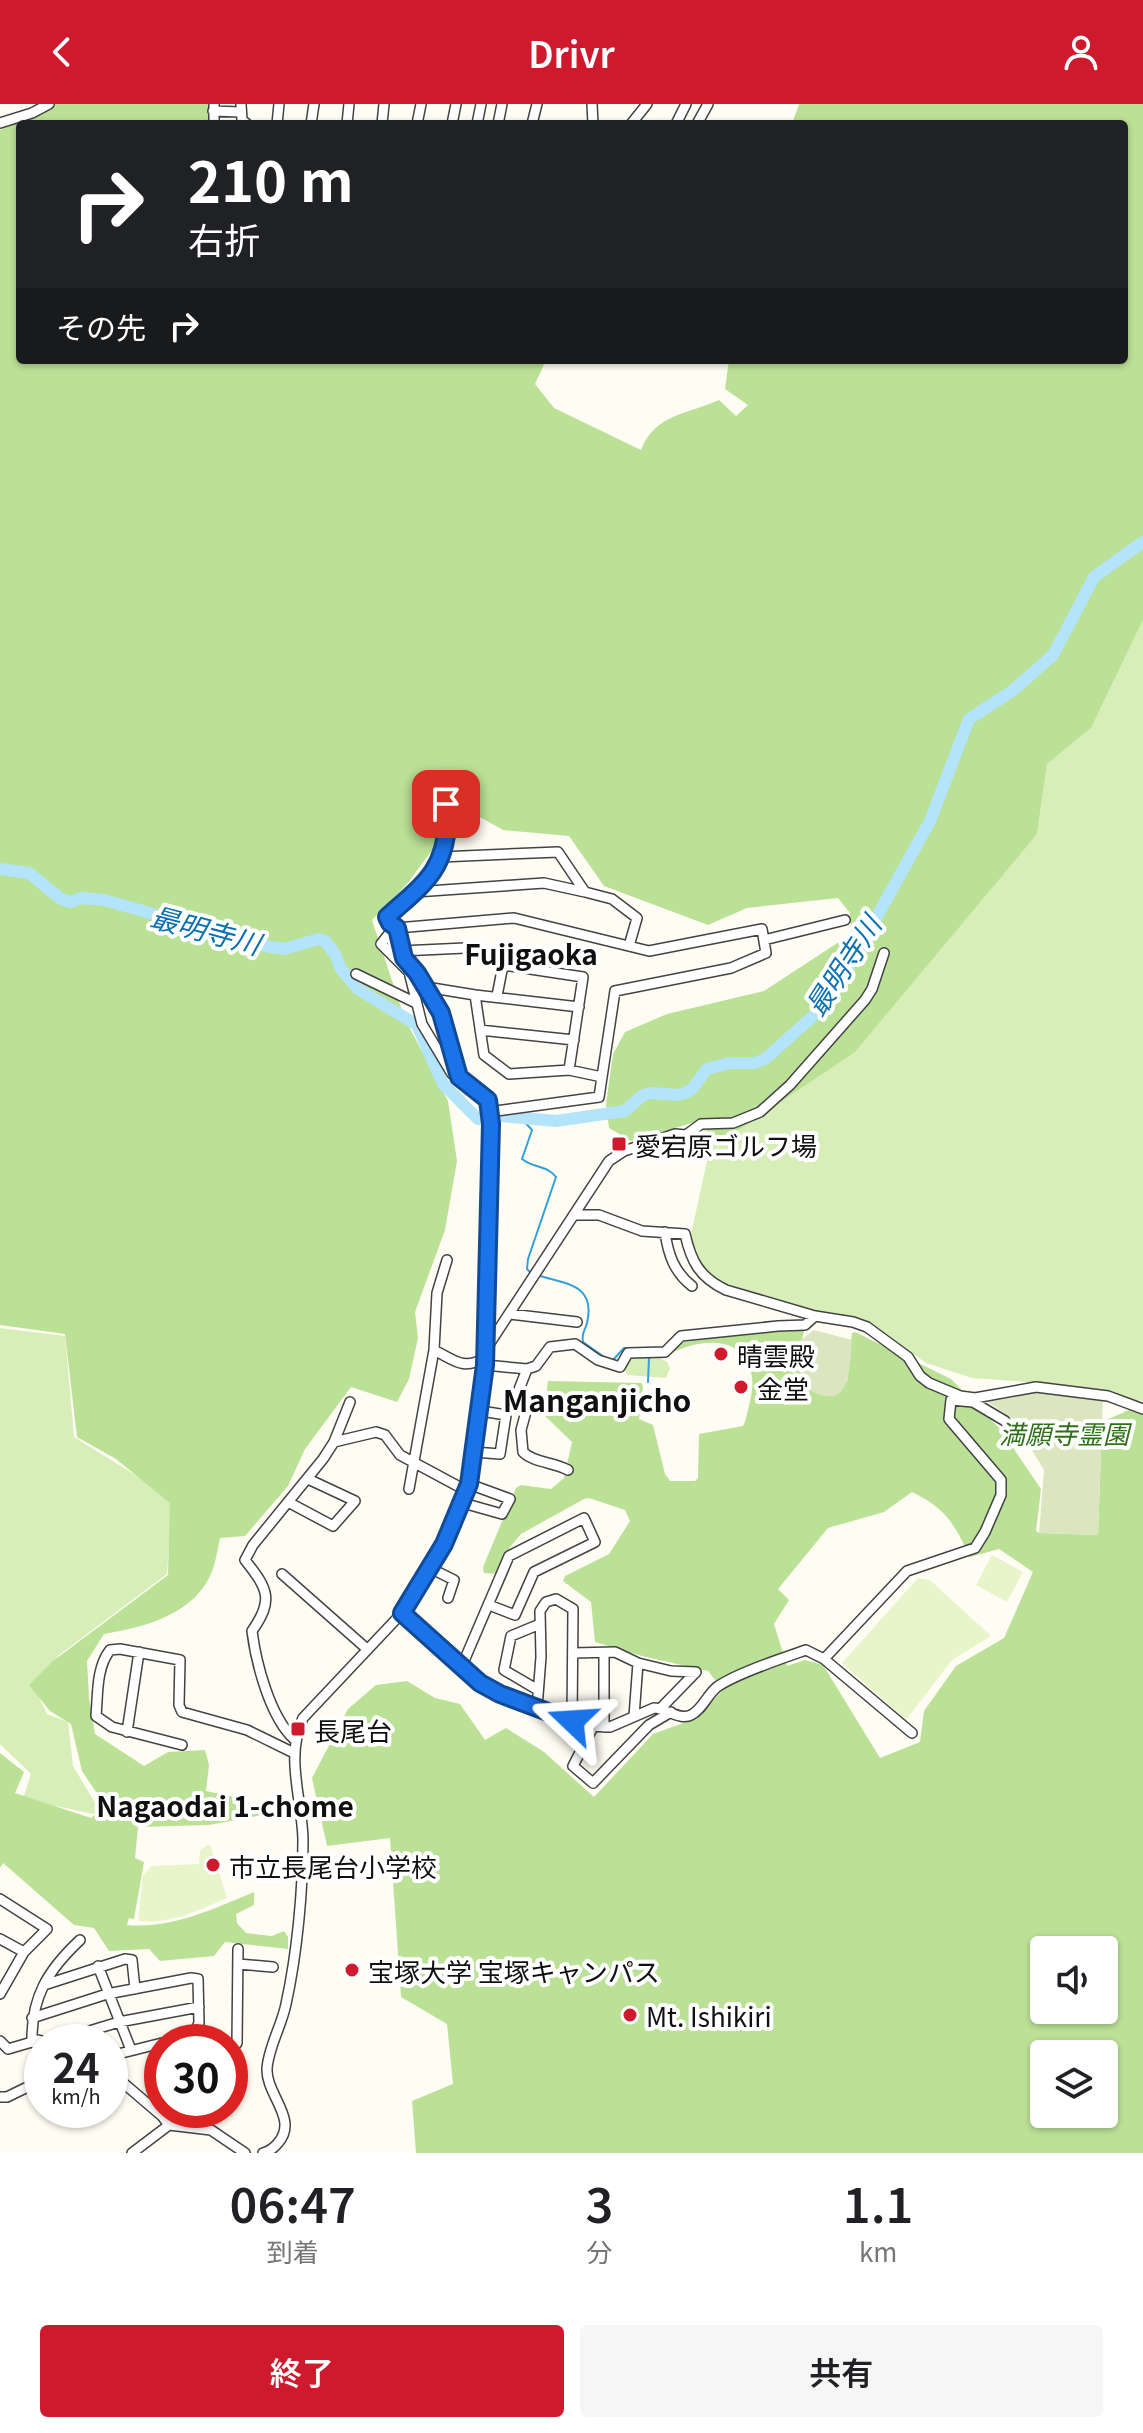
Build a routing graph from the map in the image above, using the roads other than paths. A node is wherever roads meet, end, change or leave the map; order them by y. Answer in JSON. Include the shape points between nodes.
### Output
{"nodes":[{"id":1,"x":49,"y":104,"type":"edge"},
{"id":2,"x":647,"y":104,"type":"edge"},
{"id":3,"x":213,"y":108,"type":"edge"},
{"id":4,"x":241,"y":108,"type":"edge"},
{"id":5,"x":634,"y":120,"type":"edge"},
{"id":6,"x":0,"y":123,"type":"edge"},
{"id":7,"x":441,"y":797,"type":"dead end"},
{"id":8,"x":440,"y":857,"type":"junction"},
{"id":9,"x":415,"y":892,"type":"junction"},
{"id":10,"x":585,"y":892,"type":"junction"},
{"id":11,"x":845,"y":920,"type":"dead end"},
{"id":12,"x":397,"y":928,"type":"junction"},
{"id":13,"x":764,"y":940,"type":"junction"},
{"id":14,"x":629,"y":946,"type":"junction"},
{"id":15,"x":465,"y":948,"type":"dead end"},
{"id":16,"x":401,"y":952,"type":"junction"},
{"id":17,"x":884,"y":953,"type":"dead end"},
{"id":18,"x":356,"y":974,"type":"dead end"},
{"id":19,"x":423,"y":986,"type":"junction"},
{"id":20,"x":475,"y":995,"type":"junction"},
{"id":21,"x":497,"y":996,"type":"junction"},
{"id":22,"x":416,"y":1003,"type":"junction"},
{"id":23,"x":579,"y":1007,"type":"junction"},
{"id":24,"x":480,"y":1030,"type":"junction"},
{"id":25,"x":574,"y":1040,"type":"junction"},
{"id":26,"x":569,"y":1070,"type":"junction"},
{"id":27,"x":459,"y":1077,"type":"junction"},
{"id":28,"x":602,"y":1077,"type":"junction"},
{"id":29,"x":489,"y":1112,"type":"junction"},
{"id":30,"x":590,"y":1191,"type":"junction"},
{"id":31,"x":576,"y":1215,"type":"junction"},
{"id":32,"x":599,"y":1215,"type":"junction"},
{"id":33,"x":665,"y":1232,"type":"junction"},
{"id":34,"x":447,"y":1260,"type":"dead end"},
{"id":35,"x":692,"y":1286,"type":"dead end"},
{"id":36,"x":510,"y":1314,"type":"junction"},
{"id":37,"x":815,"y":1316,"type":"junction"},
{"id":38,"x":577,"y":1322,"type":"dead end"},
{"id":39,"x":434,"y":1350,"type":"junction"},
{"id":40,"x":486,"y":1358,"type":"junction"},
{"id":41,"x":527,"y":1369,"type":"junction"},
{"id":42,"x":350,"y":1402,"type":"dead end"},
{"id":43,"x":1143,"y":1409,"type":"edge"},
{"id":44,"x":481,"y":1411,"type":"junction"},
{"id":45,"x":1005,"y":1421,"type":"dead end"},
{"id":46,"x":334,"y":1442,"type":"junction"},
{"id":47,"x":474,"y":1452,"type":"junction"},
{"id":48,"x":414,"y":1463,"type":"junction"},
{"id":49,"x":568,"y":1470,"type":"dead end"},
{"id":50,"x":308,"y":1479,"type":"junction"},
{"id":51,"x":468,"y":1487,"type":"junction"},
{"id":52,"x":409,"y":1489,"type":"dead end"},
{"id":53,"x":288,"y":1502,"type":"junction"},
{"id":54,"x":463,"y":1503,"type":"junction"},
{"id":55,"x":430,"y":1568,"type":"junction"},
{"id":56,"x":282,"y":1574,"type":"dead end"},
{"id":57,"x":448,"y":1598,"type":"dead end"},
{"id":58,"x":489,"y":1605,"type":"junction"},
{"id":59,"x":402,"y":1613,"type":"junction"},
{"id":60,"x":540,"y":1624,"type":"junction"},
{"id":61,"x":367,"y":1649,"type":"junction"},
{"id":62,"x":139,"y":1652,"type":"junction"},
{"id":63,"x":573,"y":1653,"type":"junction"},
{"id":64,"x":604,"y":1653,"type":"junction"},
{"id":65,"x":824,"y":1659,"type":"junction"},
{"id":66,"x":638,"y":1663,"type":"junction"},
{"id":67,"x":461,"y":1668,"type":"junction"},
{"id":68,"x":538,"y":1690,"type":"junction"},
{"id":69,"x":537,"y":1708,"type":"junction"},
{"id":70,"x":666,"y":1710,"type":"junction"},
{"id":71,"x":634,"y":1716,"type":"junction"},
{"id":72,"x":572,"y":1721,"type":"junction"},
{"id":73,"x":599,"y":1727,"type":"junction"},
{"id":74,"x":127,"y":1732,"type":"junction"},
{"id":75,"x":912,"y":1733,"type":"dead end"},
{"id":76,"x":294,"y":1739,"type":"junction"},
{"id":77,"x":182,"y":1745,"type":"dead end"},
{"id":78,"x":294,"y":1753,"type":"junction"},
{"id":79,"x":0,"y":1899,"type":"edge"},
{"id":80,"x":0,"y":1939,"type":"edge"},
{"id":81,"x":80,"y":1940,"type":"dead end"},
{"id":82,"x":238,"y":1949,"type":"dead end"},
{"id":83,"x":24,"y":1952,"type":"junction"},
{"id":84,"x":238,"y":1964,"type":"junction"},
{"id":85,"x":98,"y":1966,"type":"junction"},
{"id":86,"x":273,"y":1967,"type":"dead end"},
{"id":87,"x":44,"y":1985,"type":"junction"},
{"id":88,"x":135,"y":1989,"type":"junction"},
{"id":89,"x":0,"y":1994,"type":"edge"},
{"id":90,"x":107,"y":1994,"type":"junction"},
{"id":91,"x":199,"y":2007,"type":"junction"},
{"id":92,"x":32,"y":2018,"type":"junction"},
{"id":93,"x":119,"y":2022,"type":"junction"},
{"id":94,"x":33,"y":2024,"type":"edge"},
{"id":95,"x":112,"y":2024,"type":"edge"},
{"id":96,"x":199,"y":2024,"type":"edge"},
{"id":97,"x":237,"y":2024,"type":"edge"},
{"id":98,"x":0,"y":2041,"type":"edge"},
{"id":99,"x":24,"y":2047,"type":"edge"},
{"id":100,"x":144,"y":2047,"type":"edge"},
{"id":101,"x":131,"y":2050,"type":"junction"},
{"id":102,"x":128,"y":2051,"type":"edge"},
{"id":103,"x":128,"y":2087,"type":"edge"},
{"id":104,"x":24,"y":2089,"type":"edge"},
{"id":105,"x":0,"y":2097,"type":"edge"},
{"id":106,"x":144,"y":2101,"type":"edge"},
{"id":107,"x":165,"y":2128,"type":"edge"},
{"id":108,"x":194,"y":2128,"type":"edge"},
{"id":109,"x":132,"y":2153,"type":"edge"},
{"id":110,"x":245,"y":2153,"type":"edge"},
{"id":111,"x":263,"y":2153,"type":"edge"}],
"edges":[{"from":1,"to":6,"type":"street"},
{"from":2,"to":5,"type":"street"},
{"from":3,"to":4,"type":"street"},
{"from":7,"to":8,"type":"street","via":[[449,810],[448,839]]},
{"from":8,"to":9,"type":"street"},
{"from":8,"to":10,"type":"street","via":[[558,852]]},
{"from":9,"to":10,"type":"street","via":[[544,883]]},
{"from":9,"to":12,"type":"street","via":[[387,917]]},
{"from":10,"to":14,"type":"street","via":[[612,899],[637,918]]},
{"from":11,"to":13,"type":"street"},
{"from":12,"to":14,"type":"street","via":[[514,918]]},
{"from":12,"to":16,"type":"street"},
{"from":13,"to":14,"type":"street","via":[[762,929],[649,951]]},
{"from":13,"to":28,"type":"street","via":[[766,953],[731,968],[615,991]]},
{"from":15,"to":16,"type":"street"},
{"from":16,"to":19,"type":"street"},
{"from":16,"to":22,"type":"street","via":[[394,950],[391,936],[381,944],[409,972]]},
{"from":17,"to":30,"type":"street","via":[[865,1000],[760,1112],[733,1123],[701,1124],[686,1135],[615,1155]]},
{"from":18,"to":22,"type":"street"},
{"from":19,"to":20,"type":"street"},
{"from":19,"to":27,"type":"street","via":[[441,1013]]},
{"from":20,"to":21,"type":"street"},
{"from":20,"to":24,"type":"street"},
{"from":21,"to":23,"type":"street"},
{"from":21,"to":23,"type":"street","via":[[503,965],[583,977]]},
{"from":22,"to":27,"type":"street","via":[[422,1024],[452,1074]]},
{"from":23,"to":25,"type":"street"},
{"from":24,"to":25,"type":"street"},
{"from":24,"to":26,"type":"street","via":[[484,1055],[509,1074]]},
{"from":25,"to":26,"type":"street"},
{"from":26,"to":28,"type":"street"},
{"from":27,"to":29,"type":"street","via":[[488,1100]]},
{"from":28,"to":29,"type":"street","via":[[599,1097]]},
{"from":29,"to":40,"type":"street"},
{"from":30,"to":31,"type":"street"},
{"from":30,"to":32,"type":"street"},
{"from":31,"to":32,"type":"street"},
{"from":31,"to":36,"type":"street"},
{"from":32,"to":33,"type":"street","via":[[642,1231]]},
{"from":33,"to":35,"type":"street","via":[[678,1274]]},
{"from":33,"to":37,"type":"street","via":[[685,1234],[695,1267],[713,1284]]},
{"from":34,"to":39,"type":"street","via":[[437,1293]]},
{"from":36,"to":38,"type":"street"},
{"from":36,"to":40,"type":"street"},
{"from":37,"to":41,"type":"street","via":[[805,1325],[681,1336],[665,1352],[628,1353],[620,1367],[598,1360],[578,1345],[553,1346],[540,1363]]},
{"from":37,"to":43,"type":"street","via":[[867,1327],[908,1357],[929,1383],[960,1396],[1036,1387],[1108,1396]]},
{"from":39,"to":40,"type":"street","via":[[469,1366]]},
{"from":39,"to":48,"type":"street"},
{"from":40,"to":41,"type":"street"},
{"from":40,"to":44,"type":"street"},
{"from":41,"to":49,"type":"street","via":[[518,1392],[527,1408],[523,1452]]},
{"from":42,"to":46,"type":"street"},
{"from":44,"to":47,"type":"street"},
{"from":44,"to":47,"type":"street","via":[[506,1415],[500,1454]]},
{"from":45,"to":65,"type":"street","via":[[973,1402],[951,1400],[949,1419],[1001,1480],[1001,1495],[985,1532],[975,1548],[907,1571]]},
{"from":46,"to":48,"type":"street","via":[[376,1432]]},
{"from":46,"to":50,"type":"street"},
{"from":47,"to":51,"type":"street"},
{"from":48,"to":51,"type":"street"},
{"from":48,"to":52,"type":"street"},
{"from":50,"to":53,"type":"street"},
{"from":50,"to":53,"type":"street","via":[[355,1501],[333,1526]]},
{"from":51,"to":54,"type":"street"},
{"from":51,"to":54,"type":"street","via":[[510,1499],[502,1514]]},
{"from":53,"to":76,"type":"street","via":[[245,1560],[267,1599],[252,1631],[255,1654],[270,1699]]},
{"from":54,"to":55,"type":"street"},
{"from":55,"to":57,"type":"street","via":[[454,1580]]},
{"from":55,"to":59,"type":"street"},
{"from":56,"to":61,"type":"street"},
{"from":58,"to":58,"type":"street","via":[[509,1556],[584,1518],[595,1542],[534,1572],[515,1615]]},
{"from":58,"to":67,"type":"street"},
{"from":59,"to":61,"type":"street"},
{"from":59,"to":67,"type":"street"},
{"from":60,"to":63,"type":"street","via":[[546,1602],[556,1599],[573,1609]]},
{"from":60,"to":68,"type":"street"},
{"from":60,"to":68,"type":"street","via":[[511,1636],[504,1670]]},
{"from":61,"to":76,"type":"street","via":[[303,1718]]},
{"from":62,"to":74,"type":"street"},
{"from":62,"to":74,"type":"street","via":[[110,1650],[99,1674],[96,1716]]},
{"from":62,"to":78,"type":"street","via":[[180,1660],[182,1712],[247,1730]]},
{"from":63,"to":64,"type":"street"},
{"from":63,"to":72,"type":"street"},
{"from":64,"to":66,"type":"street","via":[[615,1652]]},
{"from":64,"to":73,"type":"street"},
{"from":65,"to":70,"type":"street","via":[[806,1650],[717,1688],[693,1715]]},
{"from":65,"to":75,"type":"street"},
{"from":66,"to":70,"type":"street","via":[[696,1672]]},
{"from":66,"to":71,"type":"street"},
{"from":67,"to":69,"type":"street","via":[[500,1694]]},
{"from":68,"to":69,"type":"street"},
{"from":69,"to":72,"type":"street"},
{"from":70,"to":71,"type":"street"},
{"from":70,"to":73,"type":"street","via":[[593,1783],[573,1766]]},
{"from":71,"to":73,"type":"street"},
{"from":72,"to":73,"type":"street"},
{"from":74,"to":77,"type":"street"},
{"from":76,"to":78,"type":"street"},
{"from":78,"to":111,"type":"street","via":[[303,1838],[300,1896],[288,1997],[267,2067],[285,2131]]},
{"from":79,"to":83,"type":"street","via":[[47,1929]]},
{"from":80,"to":83,"type":"street"},
{"from":81,"to":87,"type":"street"},
{"from":82,"to":84,"type":"street"},
{"from":83,"to":89,"type":"street"},
{"from":84,"to":86,"type":"street"},
{"from":84,"to":97,"type":"street"},
{"from":85,"to":87,"type":"street"},
{"from":85,"to":88,"type":"street","via":[[132,1960]]},
{"from":85,"to":90,"type":"street"},
{"from":87,"to":92,"type":"street"},
{"from":88,"to":90,"type":"street"},
{"from":88,"to":91,"type":"street","via":[[198,1979]]},
{"from":90,"to":92,"type":"street"},
{"from":90,"to":93,"type":"street"},
{"from":91,"to":93,"type":"street"},
{"from":91,"to":96,"type":"street"},
{"from":92,"to":94,"type":"street"},
{"from":93,"to":95,"type":"street"},
{"from":93,"to":101,"type":"street"},
{"from":98,"to":99,"type":"street","via":[[8,2049]]},
{"from":100,"to":101,"type":"street"},
{"from":101,"to":102,"type":"street"},
{"from":103,"to":106,"type":"street"},
{"from":104,"to":105,"type":"street"},
{"from":107,"to":109,"type":"street"},
{"from":108,"to":110,"type":"street","via":[[211,2130]]}]}
